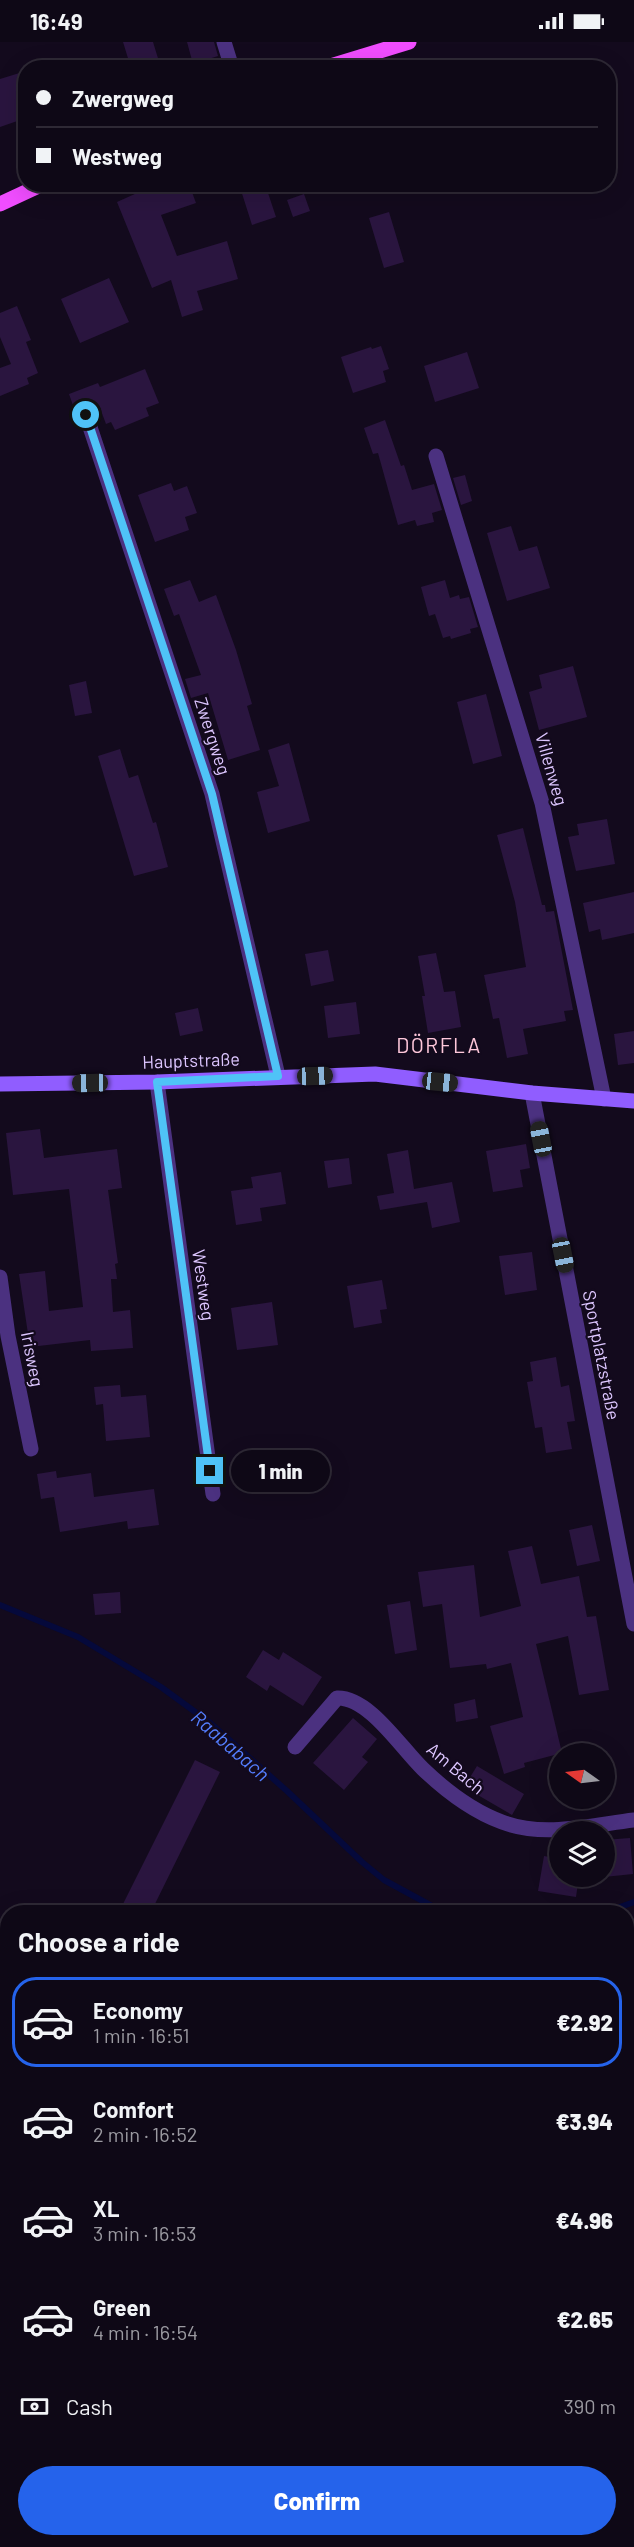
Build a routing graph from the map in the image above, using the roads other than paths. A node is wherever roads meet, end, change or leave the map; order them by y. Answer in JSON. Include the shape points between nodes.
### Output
{"nodes":[{"id":1,"x":224,"y":42,"type":"edge"},
{"id":2,"x":409,"y":42,"type":"edge"},
{"id":3,"x":230,"y":60,"type":"edge"},
{"id":4,"x":350,"y":60,"type":"edge"},
{"id":5,"x":26,"y":192,"type":"edge"},
{"id":6,"x":0,"y":204,"type":"edge"},
{"id":7,"x":86,"y":415,"type":"dead end"},
{"id":8,"x":436,"y":456,"type":"dead end"},
{"id":9,"x":278,"y":1076,"type":"junction"},
{"id":10,"x":157,"y":1082,"type":"junction"},
{"id":11,"x":0,"y":1084,"type":"edge"},
{"id":12,"x":532,"y":1093,"type":"junction"},
{"id":13,"x":604,"y":1099,"type":"junction"},
{"id":14,"x":634,"y":1101,"type":"edge"},
{"id":15,"x":0,"y":1277,"type":"edge"},
{"id":16,"x":31,"y":1449,"type":"dead end"},
{"id":17,"x":213,"y":1494,"type":"dead end"},
{"id":18,"x":634,"y":1624,"type":"edge"},
{"id":19,"x":295,"y":1747,"type":"dead end"},
{"id":20,"x":634,"y":1820,"type":"edge"}],
"edges":[{"from":1,"to":3,"type":"street"},
{"from":2,"to":4,"type":"main road"},
{"from":5,"to":6,"type":"main road"},
{"from":7,"to":9,"type":"street","name":"Zwergweg","via":[[212,794]]},
{"from":8,"to":13,"type":"street","name":"Villenweg","via":[[542,802]]},
{"from":9,"to":10,"type":"main road","name":"Hauptstraße"},
{"from":9,"to":12,"type":"main road","name":"Hauptstraße","via":[[375,1074]]},
{"from":10,"to":11,"type":"main road","name":"Hauptstraße"},
{"from":10,"to":17,"type":"street","name":"Westweg"},
{"from":12,"to":13,"type":"main road","name":"Hauptstraße"},
{"from":12,"to":18,"type":"street","name":"Sportplatzstraße"},
{"from":13,"to":14,"type":"main road","name":"Hauptstraße"},
{"from":15,"to":16,"type":"street","name":"Irisweg"},
{"from":19,"to":20,"type":"street","name":"Am Bach","via":[[337,1698],[349,1698],[371,1714],[452,1794],[504,1823],[559,1829]]}]}
